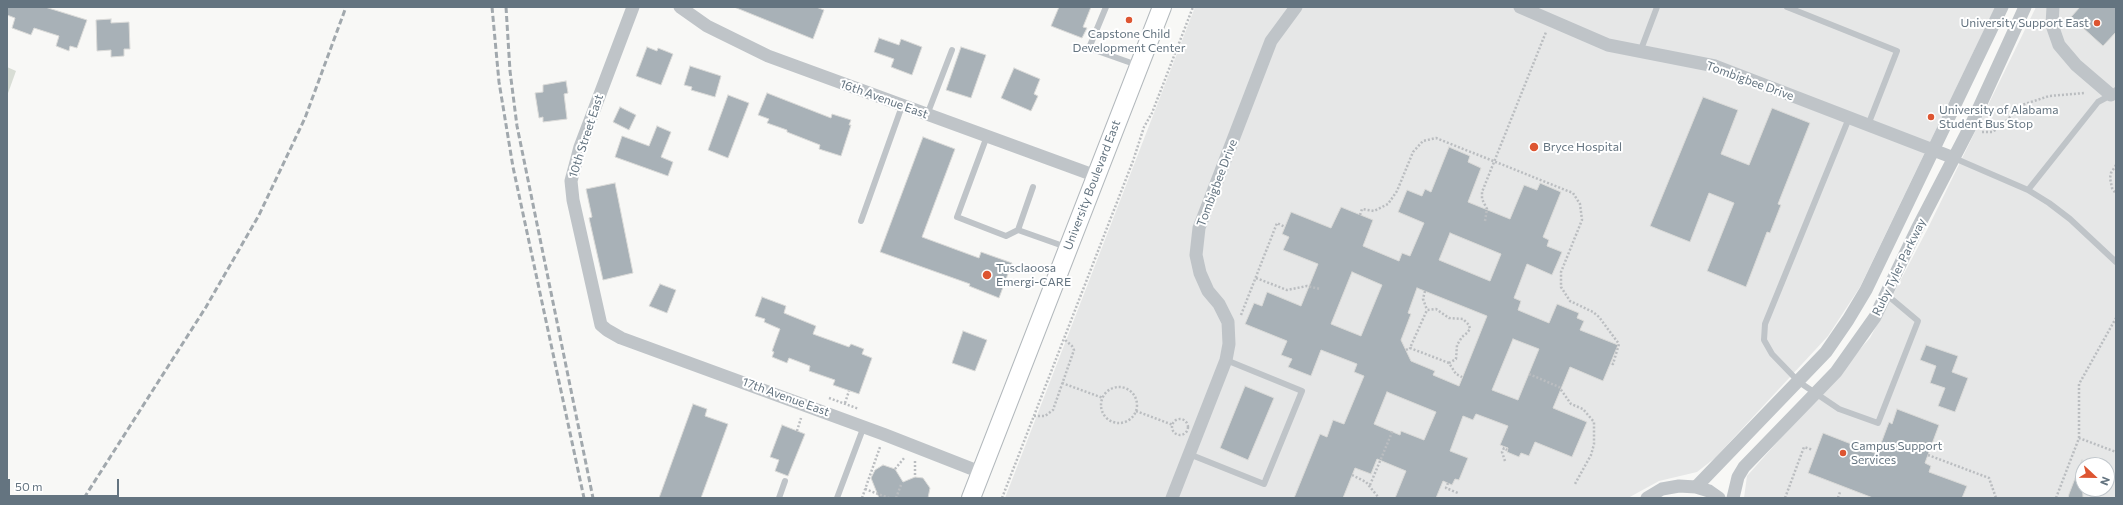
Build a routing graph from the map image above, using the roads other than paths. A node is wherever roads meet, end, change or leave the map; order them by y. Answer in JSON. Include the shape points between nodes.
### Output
{"nodes":[{"id":1,"x":633,"y":7,"type":"edge"},
{"id":2,"x":680,"y":7,"type":"edge"},
{"id":3,"x":1106,"y":7,"type":"edge"},
{"id":4,"x":1162,"y":7,"type":"edge"},
{"id":5,"x":1296,"y":7,"type":"edge"},
{"id":6,"x":1520,"y":7,"type":"edge"},
{"id":7,"x":1657,"y":7,"type":"edge"},
{"id":8,"x":1787,"y":7,"type":"edge"},
{"id":9,"x":2002,"y":7,"type":"edge"},
{"id":10,"x":2025,"y":7,"type":"edge"},
{"id":11,"x":2053,"y":7,"type":"edge"},
{"id":12,"x":952,"y":50,"type":"dead end"},
{"id":13,"x":1640,"y":52,"type":"junction"},
{"id":14,"x":1139,"y":66,"type":"junction"},
{"id":15,"x":2114,"y":95,"type":"edge"},
{"id":16,"x":902,"y":106,"type":"junction"},
{"id":17,"x":927,"y":115,"type":"junction"},
{"id":18,"x":1849,"y":118,"type":"junction"},
{"id":19,"x":1868,"y":125,"type":"junction"},
{"id":20,"x":987,"y":136,"type":"junction"},
{"id":21,"x":1934,"y":150,"type":"junction"},
{"id":22,"x":1954,"y":158,"type":"junction"},
{"id":23,"x":1096,"y":176,"type":"junction"},
{"id":24,"x":1033,"y":187,"type":"dead end"},
{"id":25,"x":2028,"y":190,"type":"junction"},
{"id":26,"x":861,"y":221,"type":"dead end"},
{"id":27,"x":1018,"y":230,"type":"junction"},
{"id":28,"x":1068,"y":248,"type":"junction"},
{"id":29,"x":2116,"y":262,"type":"edge"},
{"id":30,"x":1887,"y":295,"type":"junction"},
{"id":31,"x":598,"y":316,"type":"joint"},
{"id":32,"x":1226,"y":360,"type":"junction"},
{"id":33,"x":1799,"y":382,"type":"junction"},
{"id":34,"x":1816,"y":394,"type":"junction"},
{"id":35,"x":864,"y":426,"type":"junction"},
{"id":36,"x":1189,"y":454,"type":"junction"},
{"id":37,"x":980,"y":472,"type":"junction"},
{"id":38,"x":785,"y":481,"type":"dead end"},
{"id":39,"x":1696,"y":487,"type":"junction"},
{"id":40,"x":779,"y":498,"type":"edge"},
{"id":41,"x":837,"y":498,"type":"edge"},
{"id":42,"x":971,"y":498,"type":"edge"},
{"id":43,"x":1172,"y":498,"type":"edge"},
{"id":44,"x":1647,"y":498,"type":"edge"},
{"id":45,"x":1719,"y":498,"type":"edge"},
{"id":46,"x":1733,"y":498,"type":"edge"}],
"edges":[{"from":1,"to":31,"type":"street","name":"10th Street East","via":[[580,147],[571,181]]},
{"from":2,"to":16,"type":"street","name":"16th Avenue East","via":[[708,26],[768,56]]},
{"from":3,"to":14,"type":"lane","via":[[1089,48]]},
{"from":4,"to":14,"type":"main road","name":"University Boulevard East"},
{"from":5,"to":32,"type":"street","name":"Tombigbee Drive","via":[[1271,41],[1200,228],[1196,255],[1200,273],[1228,322],[1229,344]]},
{"from":6,"to":13,"type":"street","name":"Tombigbee Drive","via":[[1608,45]]},
{"from":7,"to":13,"type":"lane"},
{"from":8,"to":19,"type":"lane","via":[[1897,51]]},
{"from":9,"to":21,"type":"street","name":"Ruby Tyler Parkway"},
{"from":10,"to":22,"type":"street","name":"Ruby Tyler Parkway"},
{"from":11,"to":15,"type":"street","via":[[2052,25],[2059,45],[2076,65]]},
{"from":12,"to":17,"type":"lane"},
{"from":13,"to":18,"type":"street","name":"Tombigbee Drive","via":[[1715,66]]},
{"from":14,"to":23,"type":"main road","name":"University Boulevard East"},
{"from":15,"to":25,"type":"lane","via":[[2098,102]]},
{"from":16,"to":17,"type":"street","name":"16th Avenue East"},
{"from":16,"to":26,"type":"lane"},
{"from":17,"to":20,"type":"street","name":"16th Avenue East"},
{"from":18,"to":19,"type":"street","name":"Tombigbee Drive"},
{"from":18,"to":33,"type":"lane","via":[[1765,324],[1764,340],[1772,354]]},
{"from":19,"to":21,"type":"street","name":"Tombigbee Drive"},
{"from":20,"to":23,"type":"street","name":"16th Avenue East"},
{"from":20,"to":27,"type":"lane","via":[[957,217],[1006,236]]},
{"from":21,"to":22,"type":"street","name":"Tombigbee Drive"},
{"from":21,"to":33,"type":"street","name":"Ruby Tyler Parkway","via":[[1866,290],[1826,352]]},
{"from":22,"to":25,"type":"lane"},
{"from":22,"to":30,"type":"street","name":"Ruby Tyler Parkway","via":[[1917,229]]},
{"from":23,"to":28,"type":"main road","name":"University Boulevard East"},
{"from":24,"to":27,"type":"lane"},
{"from":25,"to":29,"type":"lane","via":[[2070,219]]},
{"from":27,"to":28,"type":"lane"},
{"from":28,"to":37,"type":"main road","name":"University Boulevard East"},
{"from":30,"to":34,"type":"street","name":"Ruby Tyler Parkway","via":[[1856,345]]},
{"from":30,"to":34,"type":"lane","via":[[1918,321],[1878,424],[1839,410]]},
{"from":31,"to":35,"type":"street","name":"17th Avenue East","via":[[601,325],[621,338]]},
{"from":32,"to":36,"type":"street","name":"Tombigbee Drive"},
{"from":32,"to":36,"type":"lane","via":[[1302,391],[1264,484]]},
{"from":33,"to":34,"type":"lane"},
{"from":33,"to":39,"type":"street","name":"Ruby Tyler Parkway","via":[[1748,431]]},
{"from":34,"to":46,"type":"street","name":"Ruby Tyler Parkway","via":[[1744,467],[1738,477]]},
{"from":35,"to":37,"type":"street","name":"17th Avenue East"},
{"from":35,"to":41,"type":"lane"},
{"from":36,"to":43,"type":"street","name":"Tombigbee Drive"},
{"from":37,"to":42,"type":"main road","name":"University Boulevard East"},
{"from":38,"to":40,"type":"lane"},
{"from":39,"to":44,"type":"street","via":[[1662,489]]},
{"from":39,"to":45,"type":"street","via":[[1709,491]]}]}
